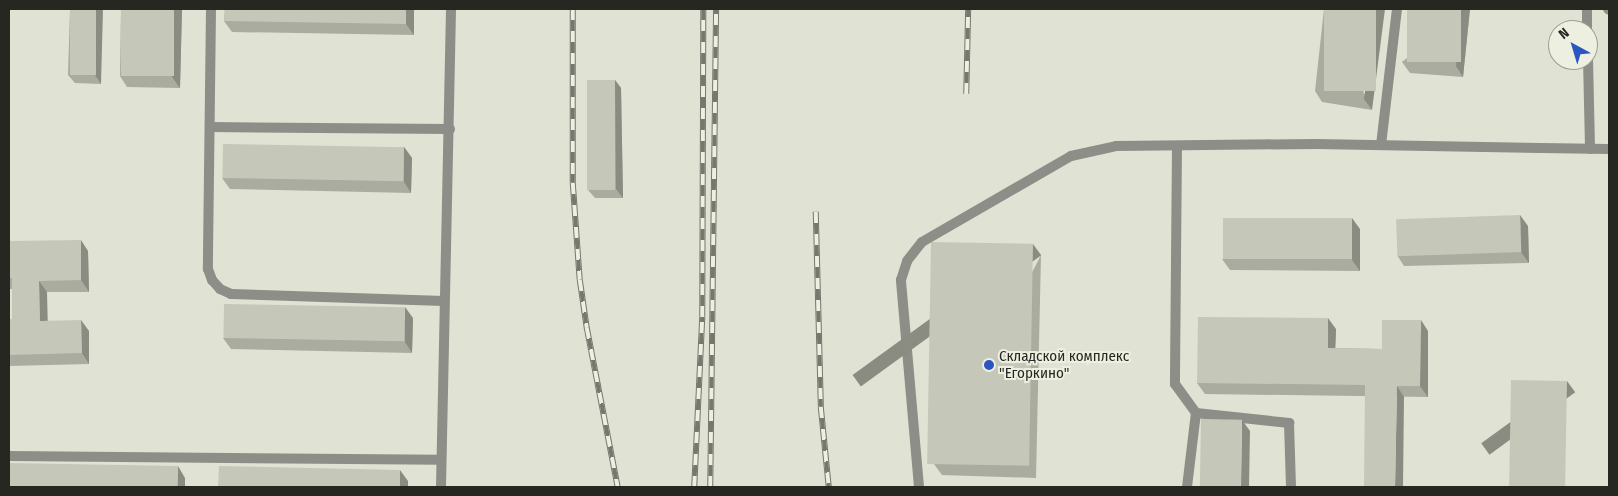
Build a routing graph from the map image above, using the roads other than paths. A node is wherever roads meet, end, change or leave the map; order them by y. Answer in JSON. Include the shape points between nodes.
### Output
{"nodes":[{"id":1,"x":211,"y":9,"type":"edge"},
{"id":2,"x":451,"y":9,"type":"edge"},
{"id":3,"x":1397,"y":9,"type":"edge"},
{"id":4,"x":1588,"y":70,"type":"edge"},
{"id":5,"x":210,"y":127,"type":"junction"},
{"id":6,"x":450,"y":129,"type":"junction"},
{"id":7,"x":1381,"y":145,"type":"junction"},
{"id":8,"x":1177,"y":146,"type":"junction"},
{"id":9,"x":1590,"y":149,"type":"junction"},
{"id":10,"x":1609,"y":149,"type":"edge"},
{"id":11,"x":444,"y":301,"type":"junction"},
{"id":12,"x":1196,"y":412,"type":"junction"},
{"id":13,"x":9,"y":456,"type":"edge"},
{"id":14,"x":441,"y":460,"type":"junction"},
{"id":15,"x":441,"y":487,"type":"edge"},
{"id":16,"x":919,"y":487,"type":"edge"},
{"id":17,"x":1187,"y":487,"type":"edge"},
{"id":18,"x":1291,"y":487,"type":"edge"}],
"edges":[{"from":1,"to":5,"type":"lane"},
{"from":2,"to":6,"type":"lane"},
{"from":3,"to":7,"type":"lane"},
{"from":4,"to":9,"type":"lane"},
{"from":5,"to":6,"type":"lane"},
{"from":5,"to":11,"type":"lane","via":[[208,269],[220,289],[231,294]]},
{"from":6,"to":11,"type":"lane"},
{"from":7,"to":8,"type":"lane"},
{"from":7,"to":9,"type":"lane"},
{"from":8,"to":12,"type":"lane","via":[[1175,384]]},
{"from":8,"to":16,"type":"lane","via":[[1116,146],[1071,156],[922,242],[907,261],[901,280]]},
{"from":9,"to":10,"type":"lane"},
{"from":11,"to":14,"type":"lane"},
{"from":12,"to":17,"type":"lane"},
{"from":12,"to":18,"type":"lane","via":[[1288,423]]},
{"from":13,"to":14,"type":"lane"},
{"from":14,"to":15,"type":"lane"}]}
